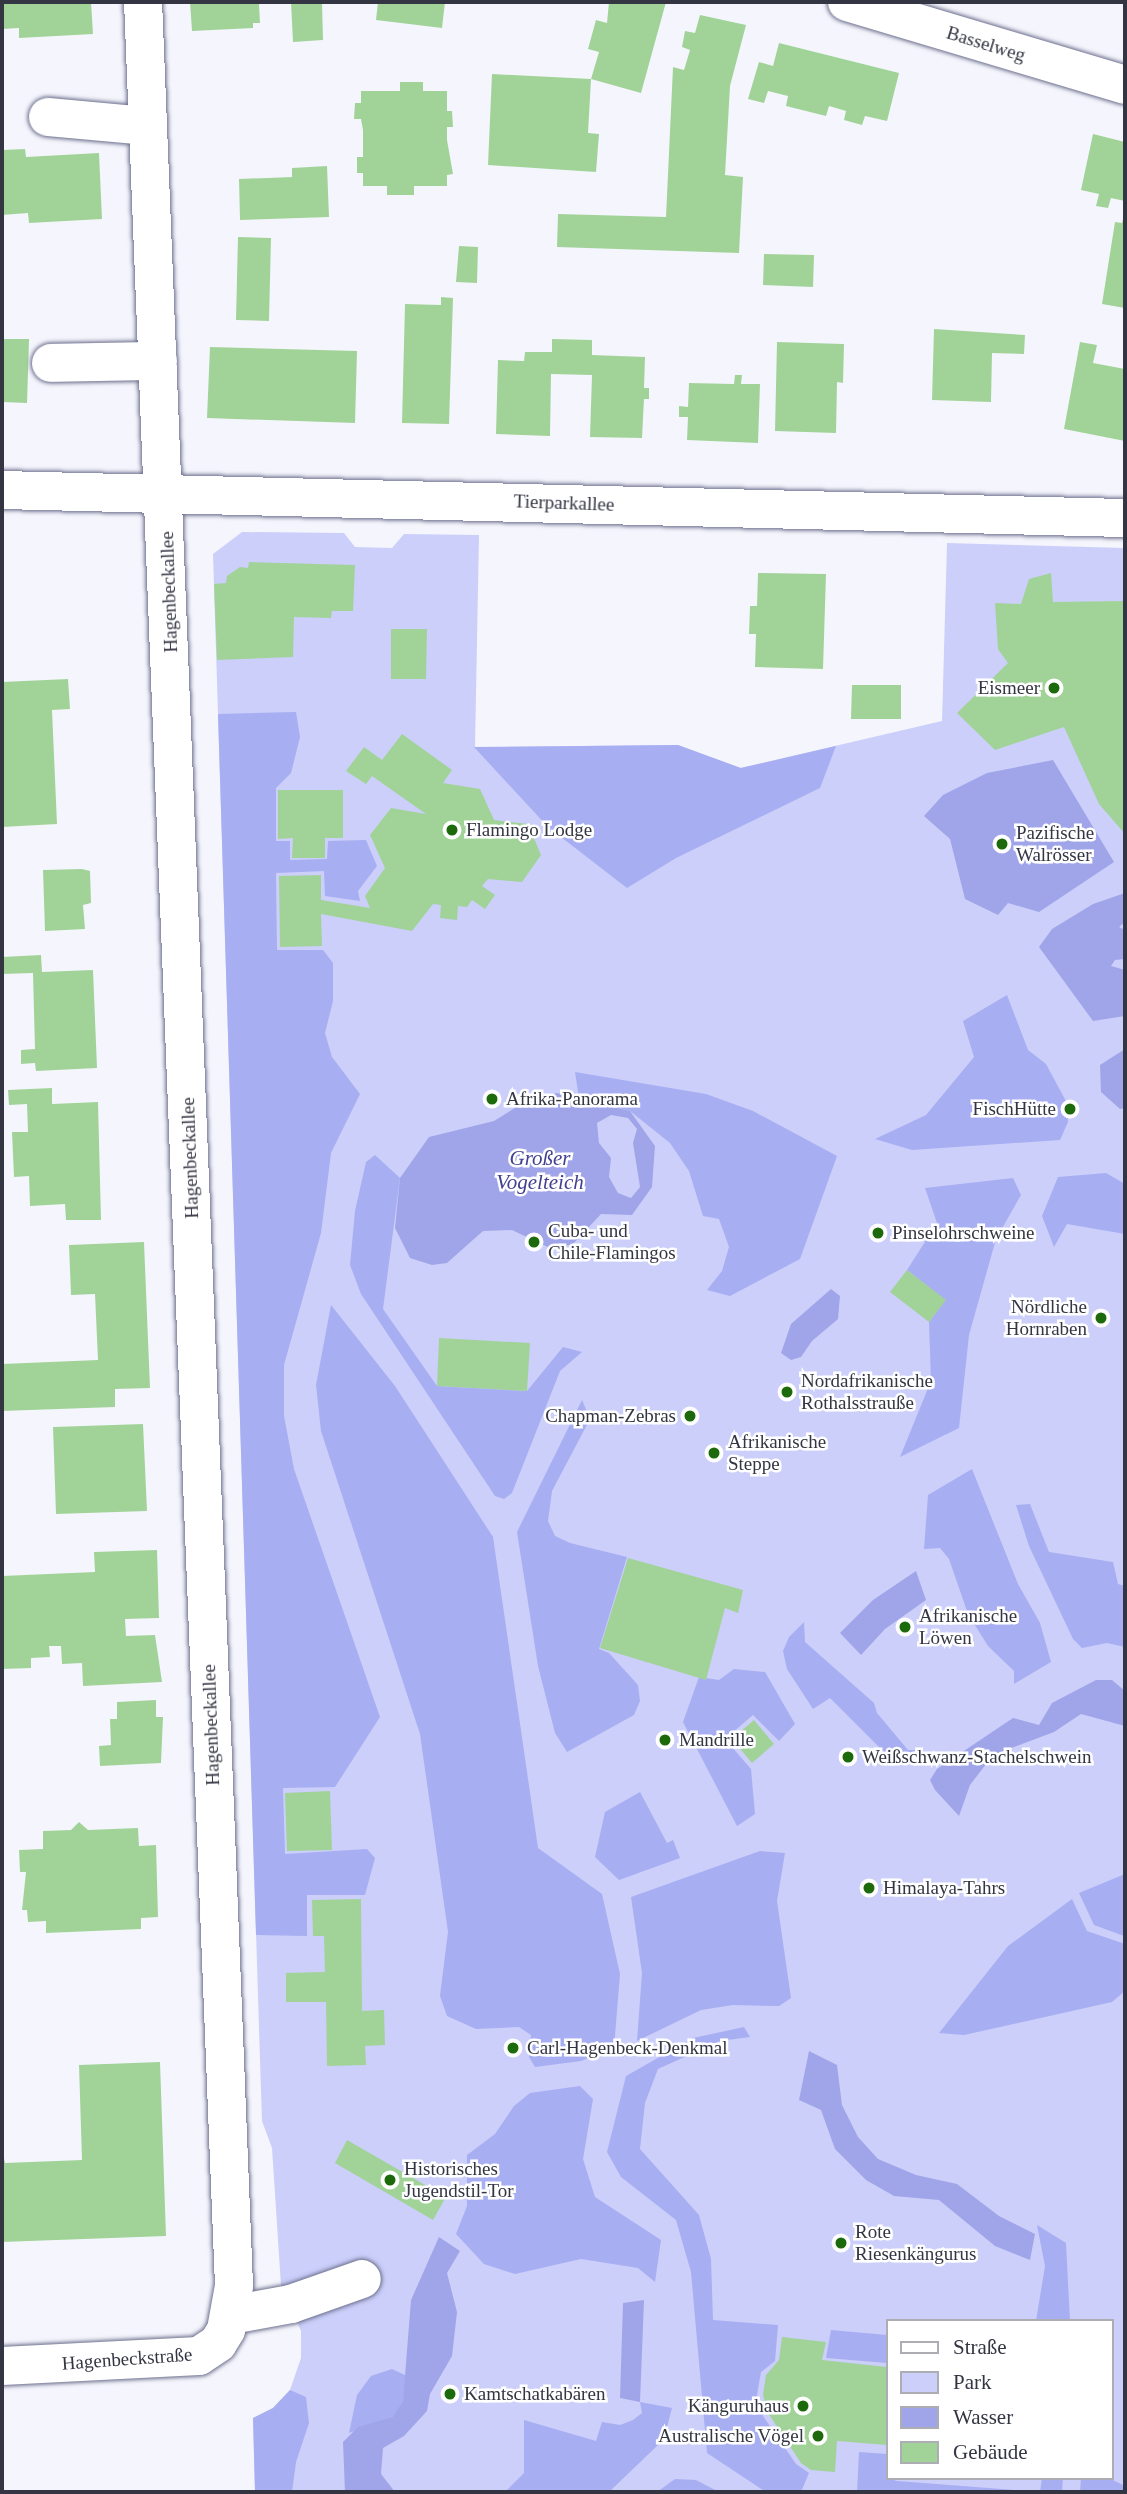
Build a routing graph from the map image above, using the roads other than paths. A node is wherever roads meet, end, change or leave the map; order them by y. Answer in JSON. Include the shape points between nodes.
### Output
{"nodes":[{"id":1,"x":143,"y":2,"type":"edge"},
{"id":2,"x":848,"y":2,"type":"edge"},
{"id":3,"x":1125,"y":85,"type":"edge"},
{"id":4,"x":48,"y":117,"type":"dead end"},
{"id":5,"x":146,"y":126,"type":"junction"},
{"id":6,"x":158,"y":361,"type":"junction"},
{"id":7,"x":51,"y":363,"type":"dead end"},
{"id":8,"x":2,"y":490,"type":"edge"},
{"id":9,"x":165,"y":494,"type":"junction"},
{"id":10,"x":1125,"y":518,"type":"edge"},
{"id":11,"x":362,"y":2279,"type":"dead end"},
{"id":12,"x":231,"y":2315,"type":"junction"},
{"id":13,"x":2,"y":2366,"type":"edge"}],
"edges":[{"from":1,"to":5,"type":"street","name":"Hagenbeckallee"},
{"from":2,"to":3,"type":"street","name":"Basselweg"},
{"from":4,"to":5,"type":"street"},
{"from":5,"to":6,"type":"street","name":"Hagenbeckallee"},
{"from":6,"to":7,"type":"street"},
{"from":6,"to":9,"type":"street","name":"Hagenbeckallee"},
{"from":8,"to":9,"type":"street","name":"Tierparkallee"},
{"from":9,"to":10,"type":"street","name":"Tierparkallee"},
{"from":9,"to":12,"type":"street","name":"Hagenbeckallee","via":[[234,2286]]},
{"from":11,"to":12,"type":"street","via":[[292,2304]]},
{"from":12,"to":13,"type":"street","name":"Hagenbeckstraße","via":[[218,2343],[199,2356]]}]}
